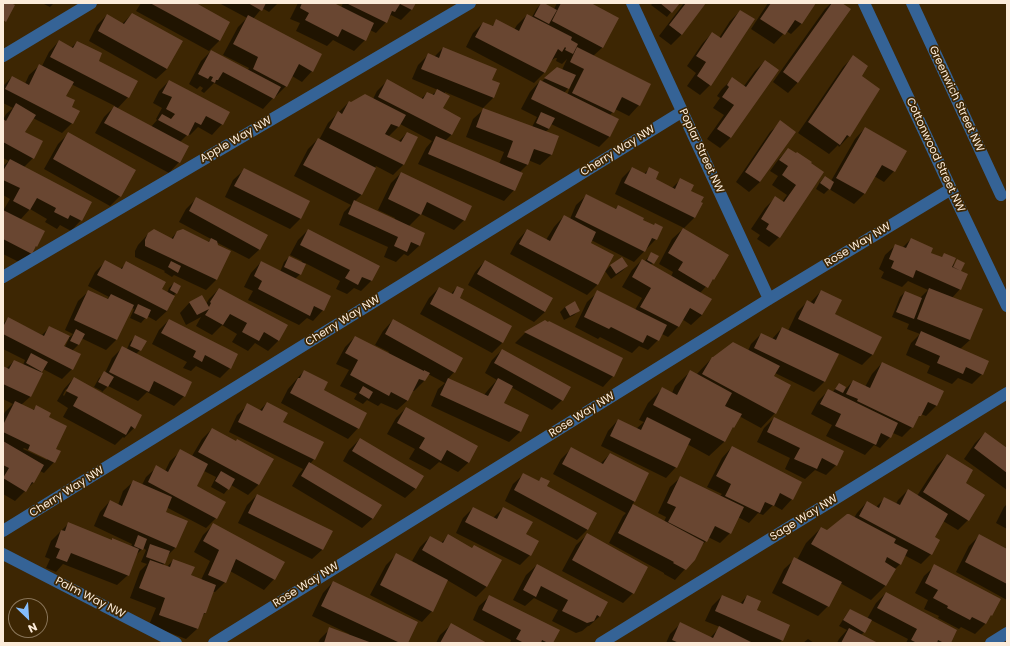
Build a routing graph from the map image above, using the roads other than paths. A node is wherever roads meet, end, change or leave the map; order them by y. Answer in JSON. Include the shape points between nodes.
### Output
{"nodes":[{"id":1,"x":91,"y":3,"type":"edge"},
{"id":2,"x":470,"y":3,"type":"edge"},
{"id":3,"x":632,"y":3,"type":"edge"},
{"id":4,"x":864,"y":3,"type":"edge"},
{"id":5,"x":912,"y":3,"type":"edge"},
{"id":6,"x":3,"y":56,"type":"edge"},
{"id":7,"x":683,"y":111,"type":"junction"},
{"id":8,"x":951,"y":189,"type":"junction"},
{"id":9,"x":1001,"y":196,"type":"dead end"},
{"id":10,"x":3,"y":277,"type":"edge"},
{"id":11,"x":769,"y":299,"type":"junction"},
{"id":12,"x":1007,"y":306,"type":"edge"},
{"id":13,"x":1007,"y":393,"type":"edge"},
{"id":14,"x":3,"y":532,"type":"edge"},
{"id":15,"x":3,"y":554,"type":"edge"},
{"id":16,"x":1007,"y":633,"type":"edge"},
{"id":17,"x":176,"y":643,"type":"edge"},
{"id":18,"x":214,"y":643,"type":"edge"},
{"id":19,"x":601,"y":643,"type":"edge"},
{"id":20,"x":991,"y":643,"type":"edge"}],
"edges":[{"from":1,"to":6,"type":"street"},
{"from":2,"to":10,"type":"street","name":"Apple Way NW"},
{"from":3,"to":7,"type":"street","name":"Poplar Street NW"},
{"from":4,"to":8,"type":"street","name":"Cottonwood Street NW"},
{"from":5,"to":9,"type":"street","name":"Greenwich Street NW"},
{"from":7,"to":11,"type":"street","name":"Poplar Street NW"},
{"from":7,"to":14,"type":"street","name":"Cherry Way NW"},
{"from":8,"to":11,"type":"street","name":"Rose Way NW"},
{"from":8,"to":12,"type":"street","name":"Cottonwood Street NW"},
{"from":11,"to":18,"type":"street","name":"Rose Way NW"},
{"from":13,"to":19,"type":"street","name":"Sage Way NW"},
{"from":15,"to":17,"type":"street","name":"Palm Way NW"},
{"from":16,"to":20,"type":"street"}]}
